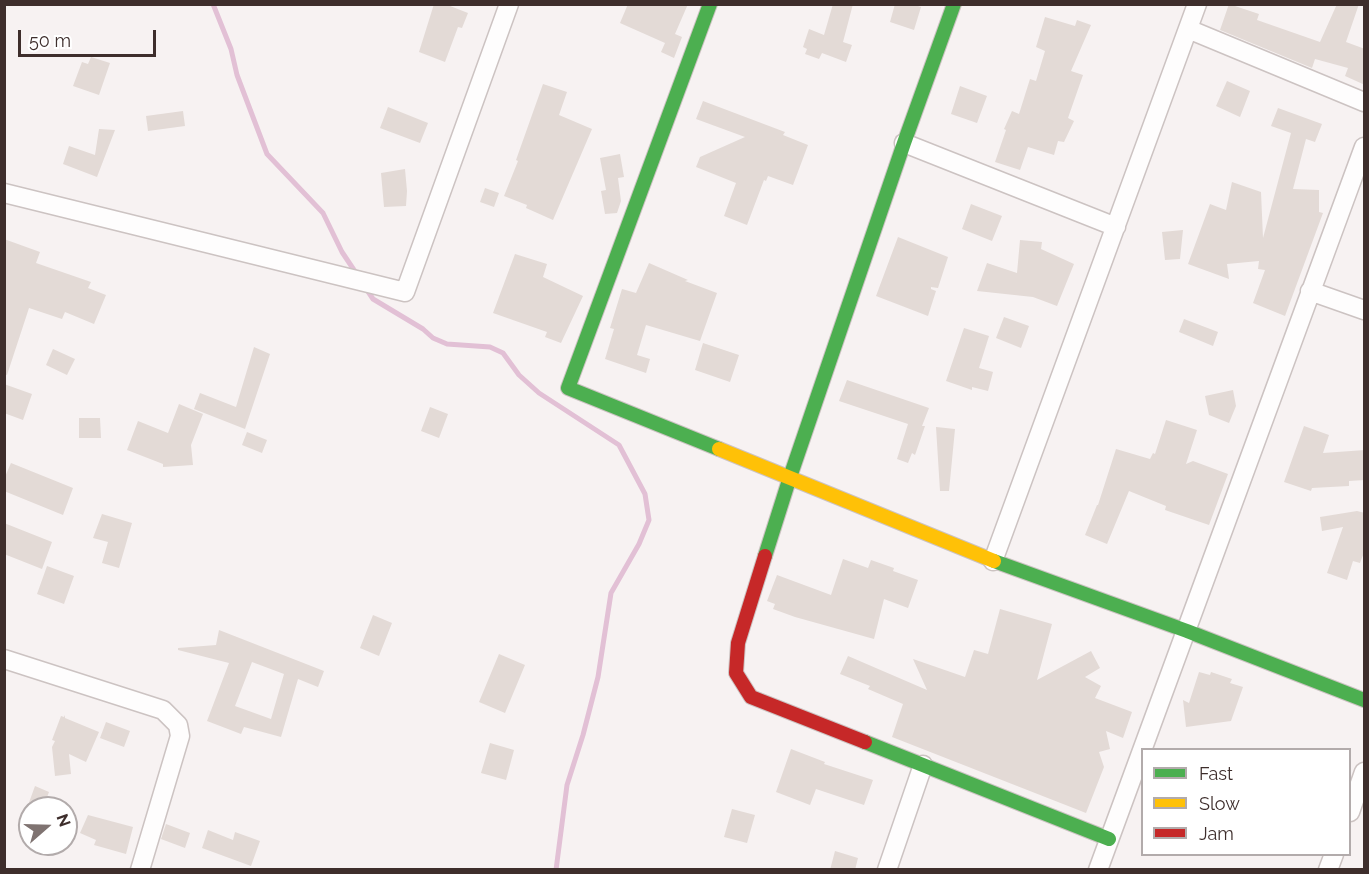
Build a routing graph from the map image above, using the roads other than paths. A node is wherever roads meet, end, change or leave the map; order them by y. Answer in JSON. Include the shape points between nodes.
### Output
{"nodes":[{"id":1,"x":509,"y":4,"type":"edge"},
{"id":2,"x":710,"y":4,"type":"edge"},
{"id":3,"x":954,"y":4,"type":"edge"},
{"id":4,"x":1197,"y":4,"type":"edge"},
{"id":5,"x":1188,"y":29,"type":"junction"},
{"id":6,"x":1365,"y":102,"type":"edge"},
{"id":7,"x":904,"y":143,"type":"junction"},
{"id":8,"x":1365,"y":147,"type":"edge"},
{"id":9,"x":4,"y":193,"type":"edge"},
{"id":10,"x":1116,"y":227,"type":"junction"},
{"id":11,"x":1310,"y":291,"type":"junction"},
{"id":12,"x":1365,"y":310,"type":"edge"},
{"id":13,"x":790,"y":477,"type":"junction"},
{"id":14,"x":993,"y":561,"type":"junction"},
{"id":15,"x":1187,"y":631,"type":"junction"},
{"id":16,"x":4,"y":658,"type":"edge"},
{"id":17,"x":1365,"y":700,"type":"edge"},
{"id":18,"x":1143,"y":748,"type":"edge"},
{"id":19,"x":1141,"y":754,"type":"edge"},
{"id":20,"x":923,"y":765,"type":"junction"},
{"id":21,"x":1365,"y":772,"type":"edge"},
{"id":22,"x":1351,"y":809,"type":"edge"},
{"id":23,"x":1109,"y":839,"type":"junction"},
{"id":24,"x":1334,"y":856,"type":"edge"},
{"id":25,"x":140,"y":870,"type":"edge"},
{"id":26,"x":887,"y":870,"type":"edge"},
{"id":27,"x":1098,"y":870,"type":"edge"},
{"id":28,"x":1328,"y":870,"type":"edge"}],
"edges":[{"from":1,"to":9,"type":"street","via":[[405,292]]},
{"from":2,"to":13,"type":"street","via":[[568,388]]},
{"from":3,"to":7,"type":"street"},
{"from":4,"to":5,"type":"street"},
{"from":5,"to":6,"type":"street"},
{"from":5,"to":10,"type":"street"},
{"from":7,"to":10,"type":"street"},
{"from":7,"to":13,"type":"street"},
{"from":8,"to":11,"type":"street"},
{"from":10,"to":14,"type":"street"},
{"from":11,"to":12,"type":"street"},
{"from":11,"to":15,"type":"street"},
{"from":13,"to":14,"type":"street"},
{"from":13,"to":20,"type":"street","via":[[738,643],[736,674],[751,697]]},
{"from":14,"to":15,"type":"street"},
{"from":15,"to":17,"type":"street"},
{"from":15,"to":18,"type":"street"},
{"from":16,"to":25,"type":"street","via":[[163,710],[178,724],[180,736]]},
{"from":19,"to":23,"type":"street"},
{"from":20,"to":23,"type":"street"},
{"from":20,"to":26,"type":"street"},
{"from":21,"to":22,"type":"street"},
{"from":23,"to":27,"type":"street"},
{"from":24,"to":28,"type":"street"}]}
